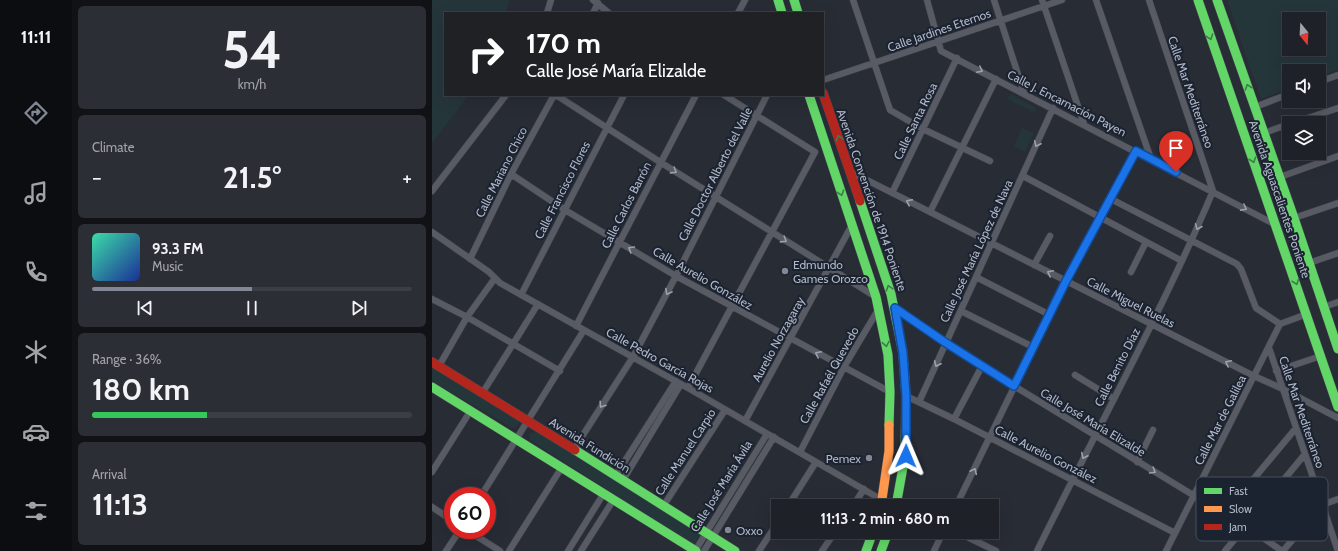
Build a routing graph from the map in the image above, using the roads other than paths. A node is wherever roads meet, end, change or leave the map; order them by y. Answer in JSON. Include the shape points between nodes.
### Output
{"nodes":[{"id":1,"x":552,"y":0,"type":"edge"},
{"id":2,"x":745,"y":0,"type":"edge"},
{"id":3,"x":778,"y":0,"type":"edge"},
{"id":4,"x":794,"y":0,"type":"edge"},
{"id":5,"x":853,"y":0,"type":"edge"},
{"id":6,"x":927,"y":0,"type":"edge"},
{"id":7,"x":994,"y":0,"type":"edge"},
{"id":8,"x":1062,"y":0,"type":"edge"},
{"id":9,"x":1096,"y":0,"type":"edge"},
{"id":10,"x":1149,"y":0,"type":"edge"},
{"id":11,"x":1198,"y":0,"type":"edge"},
{"id":12,"x":1217,"y":0,"type":"edge"},
{"id":13,"x":595,"y":1,"type":"edge"},
{"id":14,"x":1043,"y":3,"type":"edge"},
{"id":15,"x":547,"y":12,"type":"edge"},
{"id":16,"x":593,"y":12,"type":"edge"},
{"id":17,"x":608,"y":12,"type":"edge"},
{"id":18,"x":739,"y":12,"type":"edge"},
{"id":19,"x":782,"y":12,"type":"edge"},
{"id":20,"x":798,"y":12,"type":"edge"},
{"id":21,"x":1001,"y":20,"type":"junction"},
{"id":22,"x":939,"y":42,"type":"junction"},
{"id":23,"x":957,"y":58,"type":"junction"},
{"id":24,"x":874,"y":63,"type":"junction"},
{"id":25,"x":1338,"y":74,"type":"edge"},
{"id":26,"x":996,"y":79,"type":"junction"},
{"id":27,"x":1326,"y":79,"type":"edge"},
{"id":28,"x":824,"y":80,"type":"edge"},
{"id":29,"x":1024,"y":93,"type":"junction"},
{"id":30,"x":505,"y":96,"type":"edge"},
{"id":31,"x":554,"y":96,"type":"edge"},
{"id":32,"x":557,"y":96,"type":"edge"},
{"id":33,"x":623,"y":96,"type":"edge"},
{"id":34,"x":695,"y":96,"type":"edge"},
{"id":35,"x":726,"y":96,"type":"edge"},
{"id":36,"x":766,"y":96,"type":"edge"},
{"id":37,"x":809,"y":96,"type":"edge"},
{"id":38,"x":824,"y":96,"type":"edge"},
{"id":39,"x":1282,"y":97,"type":"edge"},
{"id":40,"x":1255,"y":107,"type":"junction"},
{"id":41,"x":1053,"y":108,"type":"junction"},
{"id":42,"x":1338,"y":108,"type":"edge"},
{"id":43,"x":756,"y":115,"type":"junction"},
{"id":44,"x":1314,"y":116,"type":"edge"},
{"id":45,"x":1084,"y":124,"type":"junction"},
{"id":46,"x":1282,"y":127,"type":"edge"},
{"id":47,"x":606,"y":128,"type":"junction"},
{"id":48,"x":923,"y":129,"type":"junction"},
{"id":49,"x":1264,"y":133,"type":"junction"},
{"id":50,"x":826,"y":148,"type":"junction"},
{"id":51,"x":961,"y":148,"type":"junction"},
{"id":52,"x":1136,"y":151,"type":"junction"},
{"id":53,"x":814,"y":152,"type":"junction"},
{"id":54,"x":1338,"y":156,"type":"edge"},
{"id":55,"x":1151,"y":159,"type":"junction"},
{"id":56,"x":990,"y":161,"type":"dead end"},
{"id":57,"x":660,"y":162,"type":"junction"},
{"id":58,"x":851,"y":172,"type":"junction"},
{"id":59,"x":511,"y":174,"type":"junction"},
{"id":60,"x":1023,"y":176,"type":"junction"},
{"id":61,"x":1280,"y":177,"type":"junction"},
{"id":62,"x":432,"y":191,"type":"edge"},
{"id":63,"x":1213,"y":191,"type":"junction"},
{"id":64,"x":892,"y":193,"type":"junction"},
{"id":65,"x":715,"y":197,"type":"junction"},
{"id":66,"x":1111,"y":199,"type":"junction"},
{"id":67,"x":1338,"y":203,"type":"edge"},
{"id":68,"x":565,"y":210,"type":"junction"},
{"id":69,"x":930,"y":212,"type":"junction"},
{"id":70,"x":1101,"y":218,"type":"junction"},
{"id":71,"x":1294,"y":218,"type":"junction"},
{"id":72,"x":852,"y":225,"type":"junction"},
{"id":73,"x":1276,"y":225,"type":"junction"},
{"id":74,"x":432,"y":232,"type":"edge"},
{"id":75,"x":772,"y":232,"type":"junction"},
{"id":76,"x":1050,"y":236,"type":"dead end"},
{"id":77,"x":1192,"y":240,"type":"junction"},
{"id":78,"x":1146,"y":242,"type":"junction"},
{"id":79,"x":620,"y":243,"type":"junction"},
{"id":80,"x":992,"y":244,"type":"junction"},
{"id":81,"x":1338,"y":253,"type":"edge"},
{"id":82,"x":470,"y":259,"type":"junction"},
{"id":83,"x":1182,"y":261,"type":"junction"},
{"id":84,"x":1309,"y":263,"type":"junction"},
{"id":85,"x":1034,"y":265,"type":"junction"},
{"id":86,"x":829,"y":268,"type":"junction"},
{"id":87,"x":1131,"y":272,"type":"dead end"},
{"id":88,"x":676,"y":276,"type":"junction"},
{"id":89,"x":976,"y":277,"type":"junction"},
{"id":90,"x":495,"y":278,"type":"junction"},
{"id":91,"x":1066,"y":281,"type":"junction"},
{"id":92,"x":521,"y":295,"type":"junction"},
{"id":93,"x":876,"y":297,"type":"junction"},
{"id":94,"x":432,"y":299,"type":"edge"},
{"id":95,"x":1338,"y":302,"type":"edge"},
{"id":96,"x":538,"y":304,"type":"junction"},
{"id":97,"x":732,"y":307,"type":"junction"},
{"id":98,"x":1324,"y":307,"type":"junction"},
{"id":99,"x":895,"y":308,"type":"junction"},
{"id":100,"x":879,"y":309,"type":"junction"},
{"id":101,"x":961,"y":312,"type":"junction"},
{"id":102,"x":1307,"y":314,"type":"junction"},
{"id":103,"x":1050,"y":315,"type":"junction"},
{"id":104,"x":467,"y":317,"type":"junction"},
{"id":105,"x":1152,"y":324,"type":"junction"},
{"id":106,"x":1280,"y":324,"type":"junction"},
{"id":107,"x":576,"y":326,"type":"junction"},
{"id":108,"x":584,"y":330,"type":"junction"},
{"id":109,"x":790,"y":339,"type":"junction"},
{"id":110,"x":946,"y":343,"type":"junction"},
{"id":111,"x":513,"y":344,"type":"junction"},
{"id":112,"x":1033,"y":347,"type":"junction"},
{"id":113,"x":1269,"y":348,"type":"junction"},
{"id":114,"x":1338,"y":348,"type":"edge"},
{"id":115,"x":1321,"y":356,"type":"junction"},
{"id":116,"x":633,"y":357,"type":"junction"},
{"id":117,"x":435,"y":364,"type":"edge"},
{"id":118,"x":982,"y":366,"type":"junction"},
{"id":119,"x":844,"y":367,"type":"junction"},
{"id":120,"x":560,"y":371,"type":"junction"},
{"id":121,"x":1276,"y":371,"type":"junction"},
{"id":122,"x":1075,"y":375,"type":"dead end"},
{"id":123,"x":1254,"y":376,"type":"junction"},
{"id":124,"x":678,"y":383,"type":"junction"},
{"id":125,"x":1014,"y":386,"type":"junction"},
{"id":126,"x":432,"y":387,"type":"edge"},
{"id":127,"x":688,"y":388,"type":"junction"},
{"id":128,"x":1283,"y":389,"type":"junction"},
{"id":129,"x":483,"y":392,"type":"junction"},
{"id":130,"x":890,"y":392,"type":"junction"},
{"id":131,"x":906,"y":396,"type":"junction"},
{"id":132,"x":1114,"y":399,"type":"junction"},
{"id":133,"x":919,"y":402,"type":"junction"},
{"id":134,"x":1338,"y":407,"type":"edge"},
{"id":135,"x":470,"y":410,"type":"junction"},
{"id":136,"x":725,"y":410,"type":"junction"},
{"id":137,"x":1338,"y":418,"type":"edge"},
{"id":138,"x":954,"y":420,"type":"junction"},
{"id":139,"x":529,"y":421,"type":"junction"},
{"id":140,"x":745,"y":421,"type":"junction"},
{"id":141,"x":1296,"y":428,"type":"junction"},
{"id":142,"x":1153,"y":430,"type":"dead end"},
{"id":143,"x":767,"y":434,"type":"junction"},
{"id":144,"x":1095,"y":436,"type":"junction"},
{"id":145,"x":774,"y":438,"type":"junction"},
{"id":146,"x":990,"y":438,"type":"junction"},
{"id":147,"x":517,"y":439,"type":"junction"},
{"id":148,"x":574,"y":449,"type":"junction"},
{"id":149,"x":800,"y":452,"type":"junction"},
{"id":150,"x":1304,"y":454,"type":"junction"},
{"id":151,"x":816,"y":462,"type":"junction"},
{"id":152,"x":1137,"y":462,"type":"junction"},
{"id":153,"x":562,"y":466,"type":"junction"},
{"id":154,"x":432,"y":472,"type":"edge"},
{"id":155,"x":1202,"y":477,"type":"edge"},
{"id":156,"x":1255,"y":477,"type":"edge"},
{"id":157,"x":1285,"y":477,"type":"edge"},
{"id":158,"x":1312,"y":477,"type":"edge"},
{"id":159,"x":619,"y":478,"type":"junction"},
{"id":160,"x":1072,"y":480,"type":"junction"},
{"id":161,"x":487,"y":487,"type":"edge"},
{"id":162,"x":864,"y":489,"type":"junction"},
{"id":163,"x":1196,"y":489,"type":"edge"},
{"id":164,"x":604,"y":493,"type":"junction"},
{"id":165,"x":1193,"y":495,"type":"junction"},
{"id":166,"x":1196,"y":497,"type":"edge"},
{"id":167,"x":614,"y":499,"type":"junction"},
{"id":168,"x":792,"y":499,"type":"edge"},
{"id":169,"x":858,"y":499,"type":"edge"},
{"id":170,"x":876,"y":499,"type":"edge"},
{"id":171,"x":882,"y":499,"type":"edge"},
{"id":172,"x":900,"y":499,"type":"edge"},
{"id":173,"x":960,"y":499,"type":"edge"},
{"id":174,"x":1338,"y":499,"type":"edge"},
{"id":175,"x":1328,"y":503,"type":"edge"},
{"id":176,"x":664,"y":505,"type":"junction"},
{"id":177,"x":432,"y":507,"type":"edge"},
{"id":178,"x":444,"y":515,"type":"edge"},
{"id":179,"x":1328,"y":522,"type":"edge"},
{"id":180,"x":771,"y":533,"type":"edge"},
{"id":181,"x":1175,"y":533,"type":"junction"},
{"id":182,"x":709,"y":535,"type":"junction"},
{"id":183,"x":454,"y":539,"type":"edge"},
{"id":184,"x":481,"y":539,"type":"edge"},
{"id":185,"x":830,"y":539,"type":"edge"},
{"id":186,"x":870,"y":539,"type":"edge"},
{"id":187,"x":885,"y":539,"type":"edge"},
{"id":188,"x":940,"y":539,"type":"edge"},
{"id":189,"x":969,"y":539,"type":"edge"},
{"id":190,"x":1233,"y":541,"type":"edge"},
{"id":191,"x":1268,"y":541,"type":"edge"},
{"id":192,"x":1291,"y":541,"type":"edge"},
{"id":193,"x":984,"y":548,"type":"edge"},
{"id":194,"x":446,"y":551,"type":"edge"},
{"id":195,"x":500,"y":551,"type":"edge"},
{"id":196,"x":509,"y":551,"type":"edge"},
{"id":197,"x":568,"y":551,"type":"edge"},
{"id":198,"x":581,"y":551,"type":"edge"},
{"id":199,"x":695,"y":551,"type":"edge"},
{"id":200,"x":704,"y":551,"type":"edge"},
{"id":201,"x":734,"y":551,"type":"edge"},
{"id":202,"x":759,"y":551,"type":"edge"},
{"id":203,"x":822,"y":551,"type":"edge"},
{"id":204,"x":866,"y":551,"type":"edge"},
{"id":205,"x":881,"y":551,"type":"edge"},
{"id":206,"x":934,"y":551,"type":"edge"},
{"id":207,"x":996,"y":551,"type":"edge"},
{"id":208,"x":1037,"y":551,"type":"edge"},
{"id":209,"x":1166,"y":551,"type":"edge"},
{"id":210,"x":1224,"y":551,"type":"edge"},
{"id":211,"x":1283,"y":551,"type":"edge"},
{"id":212,"x":1338,"y":551,"type":"edge"}],
"edges":[{"from":1,"to":15,"type":"street"},
{"from":2,"to":18,"type":"street"},
{"from":3,"to":19,"type":"main road"},
{"from":4,"to":20,"type":"main road"},
{"from":5,"to":24,"type":"street"},
{"from":6,"to":22,"type":"street"},
{"from":7,"to":21,"type":"street"},
{"from":8,"to":14,"type":"street","name":"Calle Jardines Eternos"},
{"from":9,"to":55,"type":"street"},
{"from":10,"to":63,"type":"street","name":"Calle Mar Mediterráneo"},
{"from":11,"to":73,"type":"main road","name":"Avenida Aguascalientes Poniente","one_way":true},
{"from":40,"to":12,"type":"main road","name":"Avenida Aguascalientes Poniente","one_way":true},
{"from":13,"to":16,"type":"street"},
{"from":13,"to":17,"type":"street"},
{"from":14,"to":21,"type":"street","name":"Calle Jardines Eternos"},
{"from":14,"to":45,"type":"street"},
{"from":21,"to":22,"type":"street","name":"Calle Jardines Eternos"},
{"from":21,"to":29,"type":"street"},
{"from":22,"to":23,"type":"street","name":"Calle J. Encarnación Payen","via":[[941,51]]},
{"from":22,"to":24,"type":"street","name":"Calle Jardines Eternos"},
{"from":23,"to":26,"type":"street","name":"Calle J. Encarnación Payen","one_way":true},
{"from":23,"to":48,"type":"street","name":"Calle Santa Rosa"},
{"from":24,"to":28,"type":"street","name":"Calle Jardines Eternos"},
{"from":24,"to":48,"type":"street","via":[[890,110]]},
{"from":25,"to":27,"type":"street"},
{"from":26,"to":29,"type":"street","name":"Calle J. Encarnación Payen"},
{"from":26,"to":51,"type":"street"},
{"from":29,"to":41,"type":"street","name":"Calle J. Encarnación Payen"},
{"from":30,"to":62,"type":"street"},
{"from":31,"to":59,"type":"street","name":"Calle Mariano Chico"},
{"from":32,"to":47,"type":"street"},
{"from":33,"to":47,"type":"street","name":"Calle Francisco Flores"},
{"from":34,"to":57,"type":"street","name":"Calle Carlos Barrón"},
{"from":35,"to":43,"type":"street"},
{"from":36,"to":43,"type":"street","name":"Calle Doctor Alberto del Valle"},
{"from":37,"to":50,"type":"main road"},
{"from":58,"to":38,"type":"main road","name":"Avenida Convención de 1914 Poniente","one_way":true},
{"from":39,"to":40,"type":"street"},
{"from":40,"to":49,"type":"main road","name":"Avenida Aguascalientes Poniente"},
{"from":41,"to":45,"type":"street","name":"Calle J. Encarnación Payen"},
{"from":41,"to":60,"type":"street","name":"Calle José María López de Nava","one_way":true},
{"from":42,"to":44,"type":"street"},
{"from":43,"to":53,"type":"street"},
{"from":43,"to":65,"type":"street","name":"Calle Doctor Alberto del Valle"},
{"from":45,"to":52,"type":"street","name":"Calle J. Encarnación Payen"},
{"from":46,"to":49,"type":"street"},
{"from":47,"to":57,"type":"street"},
{"from":47,"to":68,"type":"street","name":"Calle Francisco Flores"},
{"from":48,"to":51,"type":"street"},
{"from":48,"to":64,"type":"street","name":"Calle Santa Rosa"},
{"from":49,"to":61,"type":"main road","name":"Avenida Aguascalientes Poniente"},
{"from":50,"to":53,"type":"street"},
{"from":50,"to":72,"type":"main road","one_way":true},
{"from":51,"to":56,"type":"street"},
{"from":51,"to":69,"type":"street"},
{"from":52,"to":55,"type":"street","name":"Calle J. Encarnación Payen"},
{"from":52,"to":66,"type":"street"},
{"from":53,"to":75,"type":"street"},
{"from":54,"to":61,"type":"street"},
{"from":55,"to":63,"type":"street","name":"Calle J. Encarnación Payen"},
{"from":57,"to":65,"type":"street","one_way":true},
{"from":57,"to":79,"type":"street","name":"Calle Carlos Barrón"},
{"from":58,"to":64,"type":"street","name":"Calle Miguel Ruelas"},
{"from":99,"to":58,"type":"main road","name":"Avenida Convención de 1914 Poniente","one_way":true},
{"from":59,"to":68,"type":"street","name":"Calle Aurelio González"},
{"from":59,"to":82,"type":"street","name":"Calle Mariano Chico"},
{"from":60,"to":70,"type":"street"},
{"from":60,"to":80,"type":"street","name":"Calle José María López de Nava"},
{"from":61,"to":71,"type":"main road","name":"Avenida Aguascalientes Poniente"},
{"from":63,"to":73,"type":"street","name":"Calle J. Encarnación Payen","one_way":true},
{"from":63,"to":77,"type":"street","name":"Calle Benito Díaz","one_way":true},
{"from":69,"to":64,"type":"street","name":"Calle Miguel Ruelas","one_way":true},
{"from":65,"to":75,"type":"street"},
{"from":65,"to":88,"type":"street","name":"Calle Doctor Alberto del Valle"},
{"from":66,"to":70,"type":"street"},
{"from":66,"to":77,"type":"street"},
{"from":67,"to":71,"type":"street"},
{"from":68,"to":79,"type":"street","name":"Calle Aurelio González"},
{"from":68,"to":92,"type":"street","name":"Calle Francisco Flores"},
{"from":69,"to":80,"type":"street","name":"Calle Miguel Ruelas"},
{"from":70,"to":78,"type":"street"},
{"from":70,"to":91,"type":"street"},
{"from":71,"to":84,"type":"main road","name":"Avenida Aguascalientes Poniente"},
{"from":72,"to":86,"type":"street","name":"Aurelio Norzagaray"},
{"from":72,"to":93,"type":"main road"},
{"from":73,"to":102,"type":"main road","name":"Avenida Aguascalientes Poniente","one_way":true},
{"from":74,"to":82,"type":"street","name":"Calle Pedro García Rojas"},
{"from":75,"to":86,"type":"street","one_way":true},
{"from":75,"to":97,"type":"street"},
{"from":76,"to":85,"type":"street"},
{"from":77,"to":83,"type":"street","name":"Calle Benito Díaz"},
{"from":77,"to":106,"type":"street","via":[[1237,264],[1256,308]]},
{"from":78,"to":83,"type":"street"},
{"from":78,"to":87,"type":"street"},
{"from":88,"to":79,"type":"street","name":"Calle Aurelio González","one_way":true},
{"from":79,"to":107,"type":"street","name":"Calle Carlos Barrón"},
{"from":80,"to":85,"type":"street","name":"Calle Miguel Ruelas"},
{"from":80,"to":89,"type":"street","name":"Calle José María López de Nava"},
{"from":81,"to":84,"type":"street"},
{"from":82,"to":90,"type":"street","name":"Calle Pedro García Rojas"},
{"from":83,"to":105,"type":"street","name":"Calle Benito Díaz"},
{"from":84,"to":98,"type":"main road","name":"Avenida Aguascalientes Poniente"},
{"from":91,"to":85,"type":"street","name":"Calle Miguel Ruelas","one_way":true},
{"from":86,"to":93,"type":"street"},
{"from":86,"to":109,"type":"street","name":"Aurelio Norzagaray"},
{"from":88,"to":97,"type":"street","name":"Calle Aurelio González"},
{"from":88,"to":116,"type":"street","name":"Calle Doctor Alberto del Valle","one_way":true},
{"from":89,"to":101,"type":"street","name":"Calle José María López de Nava"},
{"from":89,"to":103,"type":"street"},
{"from":90,"to":92,"type":"street","name":"Calle Pedro García Rojas"},
{"from":90,"to":104,"type":"street"},
{"from":91,"to":103,"type":"street"},
{"from":91,"to":105,"type":"street","name":"Calle Miguel Ruelas"},
{"from":92,"to":96,"type":"street","name":"Calle Pedro García Rojas"},
{"from":93,"to":100,"type":"main road"},
{"from":94,"to":104,"type":"street"},
{"from":95,"to":98,"type":"street"},
{"from":96,"to":107,"type":"street","name":"Calle Pedro García Rojas"},
{"from":96,"to":111,"type":"street"},
{"from":97,"to":109,"type":"street","name":"Calle Aurelio González"},
{"from":97,"to":127,"type":"street"},
{"from":98,"to":114,"type":"main road","name":"Avenida Aguascalientes Poniente"},
{"from":99,"to":110,"type":"street","name":"Calle José María Elizalde"},
{"from":99,"to":131,"type":"main road","name":"Avenida Convención de 1914 Poniente","via":[[903,353]]},
{"from":100,"to":119,"type":"street","name":"Calle Rafaél Quevedo"},
{"from":100,"to":130,"type":"main road","one_way":true,"via":[[888,355]]},
{"from":101,"to":110,"type":"street","name":"Calle José María López de Nava"},
{"from":101,"to":112,"type":"street"},
{"from":102,"to":106,"type":"street"},
{"from":102,"to":115,"type":"main road","name":"Avenida Aguascalientes Poniente"},
{"from":103,"to":112,"type":"street"},
{"from":104,"to":111,"type":"street"},
{"from":104,"to":117,"type":"street"},
{"from":123,"to":105,"type":"street","name":"Calle Miguel Ruelas","one_way":true},
{"from":105,"to":132,"type":"street","name":"Calle Benito Díaz"},
{"from":106,"to":113,"type":"street","name":"Calle Mar de Galilea"},
{"from":107,"to":108,"type":"street","name":"Calle Pedro García Rojas"},
{"from":108,"to":116,"type":"street","name":"Calle Pedro García Rojas"},
{"from":108,"to":120,"type":"street"},
{"from":119,"to":109,"type":"street","name":"Calle Aurelio González","one_way":true},
{"from":109,"to":140,"type":"street","name":"Aurelio Norzagaray"},
{"from":110,"to":118,"type":"street","name":"Calle José María Elizalde"},
{"from":110,"to":133,"type":"street","name":"Calle José María López de Nava","one_way":true},
{"from":111,"to":120,"type":"street"},
{"from":111,"to":129,"type":"street"},
{"from":112,"to":125,"type":"street"},
{"from":113,"to":121,"type":"street","name":"Calle Mar Mediterráneo"},
{"from":113,"to":123,"type":"street","name":"Calle Mar de Galilea"},
{"from":115,"to":121,"type":"street"},
{"from":115,"to":134,"type":"main road","name":"Avenida Aguascalientes Poniente"},
{"from":116,"to":124,"type":"street","name":"Calle Pedro García Rojas"},
{"from":116,"to":148,"type":"street","name":"Calle Doctor Alberto del Valle","one_way":true},
{"from":117,"to":129,"type":"main road","name":"Avenida Fundición"},
{"from":118,"to":125,"type":"street","name":"Calle José María Elizalde"},
{"from":118,"to":138,"type":"street"},
{"from":119,"to":130,"type":"street","name":"Calle Aurelio González"},
{"from":119,"to":149,"type":"street","name":"Calle Rafaél Quevedo"},
{"from":120,"to":139,"type":"street"},
{"from":121,"to":128,"type":"street","name":"Calle Mar Mediterráneo"},
{"from":122,"to":132,"type":"street"},
{"from":123,"to":128,"type":"street","name":"Calle Miguel Ruelas"},
{"from":123,"to":155,"type":"street","name":"Calle Mar de Galilea"},
{"from":124,"to":127,"type":"street","name":"Calle Pedro García Rojas"},
{"from":124,"to":159,"type":"street"},
{"from":125,"to":144,"type":"street","name":"Calle José María Elizalde"},
{"from":125,"to":146,"type":"street"},
{"from":126,"to":135,"type":"main road"},
{"from":127,"to":136,"type":"street","name":"Calle Pedro García Rojas"},
{"from":128,"to":137,"type":"street","name":"Calle Miguel Ruelas"},
{"from":128,"to":141,"type":"street","name":"Calle Mar Mediterráneo"},
{"from":129,"to":139,"type":"main road","name":"Avenida Fundición"},
{"from":130,"to":171,"type":"main road","via":[[888,451]]},
{"from":131,"to":133,"type":"street","name":"Calle Aurelio González"},
{"from":131,"to":172,"type":"main road","name":"Avenida Convención de 1914 Poniente","via":[[906,456]]},
{"from":132,"to":144,"type":"street","name":"Calle Benito Díaz"},
{"from":133,"to":138,"type":"street","name":"Calle Aurelio González"},
{"from":135,"to":147,"type":"main road"},
{"from":135,"to":154,"type":"street"},
{"from":136,"to":140,"type":"street","name":"Calle Pedro García Rojas"},
{"from":136,"to":176,"type":"street","name":"Calle Manuel Carpio"},
{"from":138,"to":146,"type":"street","name":"Calle Aurelio González"},
{"from":139,"to":147,"type":"street"},
{"from":139,"to":148,"type":"main road","name":"Avenida Fundición"},
{"from":140,"to":143,"type":"street","name":"Calle Pedro García Rojas"},
{"from":141,"to":150,"type":"street","name":"Calle Mar Mediterráneo"},
{"from":141,"to":156,"type":"street"},
{"from":142,"to":152,"type":"street"},
{"from":143,"to":145,"type":"street","name":"Calle Pedro García Rojas"},
{"from":143,"to":182,"type":"street","name":"Calle José María Ávila"},
{"from":144,"to":152,"type":"street","name":"Calle José María Elizalde"},
{"from":144,"to":160,"type":"street","name":"Calle Benito Díaz","one_way":true},
{"from":145,"to":149,"type":"street","name":"Calle Pedro García Rojas"},
{"from":145,"to":182,"type":"street","name":"Calle José María Ávila"},
{"from":146,"to":160,"type":"street","name":"Calle Aurelio González"},
{"from":173,"to":146,"type":"street","one_way":true},
{"from":147,"to":153,"type":"main road"},
{"from":147,"to":161,"type":"street"},
{"from":148,"to":159,"type":"main road","name":"Avenida Fundición"},
{"from":149,"to":151,"type":"street","name":"Calle Pedro García Rojas"},
{"from":150,"to":157,"type":"street"},
{"from":150,"to":158,"type":"street","name":"Calle Mar Mediterráneo"},
{"from":151,"to":162,"type":"street","name":"Calle Pedro García Rojas"},
{"from":151,"to":168,"type":"street"},
{"from":152,"to":165,"type":"street","name":"Calle José María Elizalde","one_way":true},
{"from":153,"to":164,"type":"main road"},
{"from":153,"to":196,"type":"street"},
{"from":159,"to":176,"type":"main road","name":"Avenida Fundición"},
{"from":160,"to":181,"type":"street","name":"Calle Aurelio González"},
{"from":160,"to":208,"type":"street","name":"Calle Benito Díaz"},
{"from":162,"to":169,"type":"street"},
{"from":162,"to":170,"type":"street","name":"Calle Pedro García Rojas"},
{"from":163,"to":165,"type":"street","name":"Calle Mar de Galilea"},
{"from":164,"to":167,"type":"main road"},
{"from":164,"to":197,"type":"street"},
{"from":165,"to":166,"type":"street","name":"Calle José María Elizalde"},
{"from":165,"to":181,"type":"street","name":"Calle Mar de Galilea"},
{"from":167,"to":198,"type":"street"},
{"from":167,"to":199,"type":"main road"},
{"from":174,"to":175,"type":"street"},
{"from":176,"to":182,"type":"main road","name":"Avenida Fundición"},
{"from":177,"to":178,"type":"street"},
{"from":179,"to":212,"type":"street","name":"Calle Mar Mediterráneo"},
{"from":180,"to":202,"type":"street"},
{"from":181,"to":209,"type":"street","name":"Calle Mar de Galilea"},
{"from":182,"to":199,"type":"street","name":"Calle José María Ávila"},
{"from":182,"to":200,"type":"street","name":"Calle José María Ávila"},
{"from":182,"to":201,"type":"main road","name":"Avenida Fundición"},
{"from":183,"to":194,"type":"street"},
{"from":184,"to":195,"type":"street"},
{"from":185,"to":203,"type":"street"},
{"from":186,"to":204,"type":"main road"},
{"from":187,"to":205,"type":"main road"},
{"from":188,"to":206,"type":"street"},
{"from":189,"to":193,"type":"street"},
{"from":190,"to":210,"type":"street"},
{"from":191,"to":211,"type":"street","name":"Calle José María Elizalde"},
{"from":192,"to":211,"type":"street"},
{"from":193,"to":207,"type":"street"}]}
